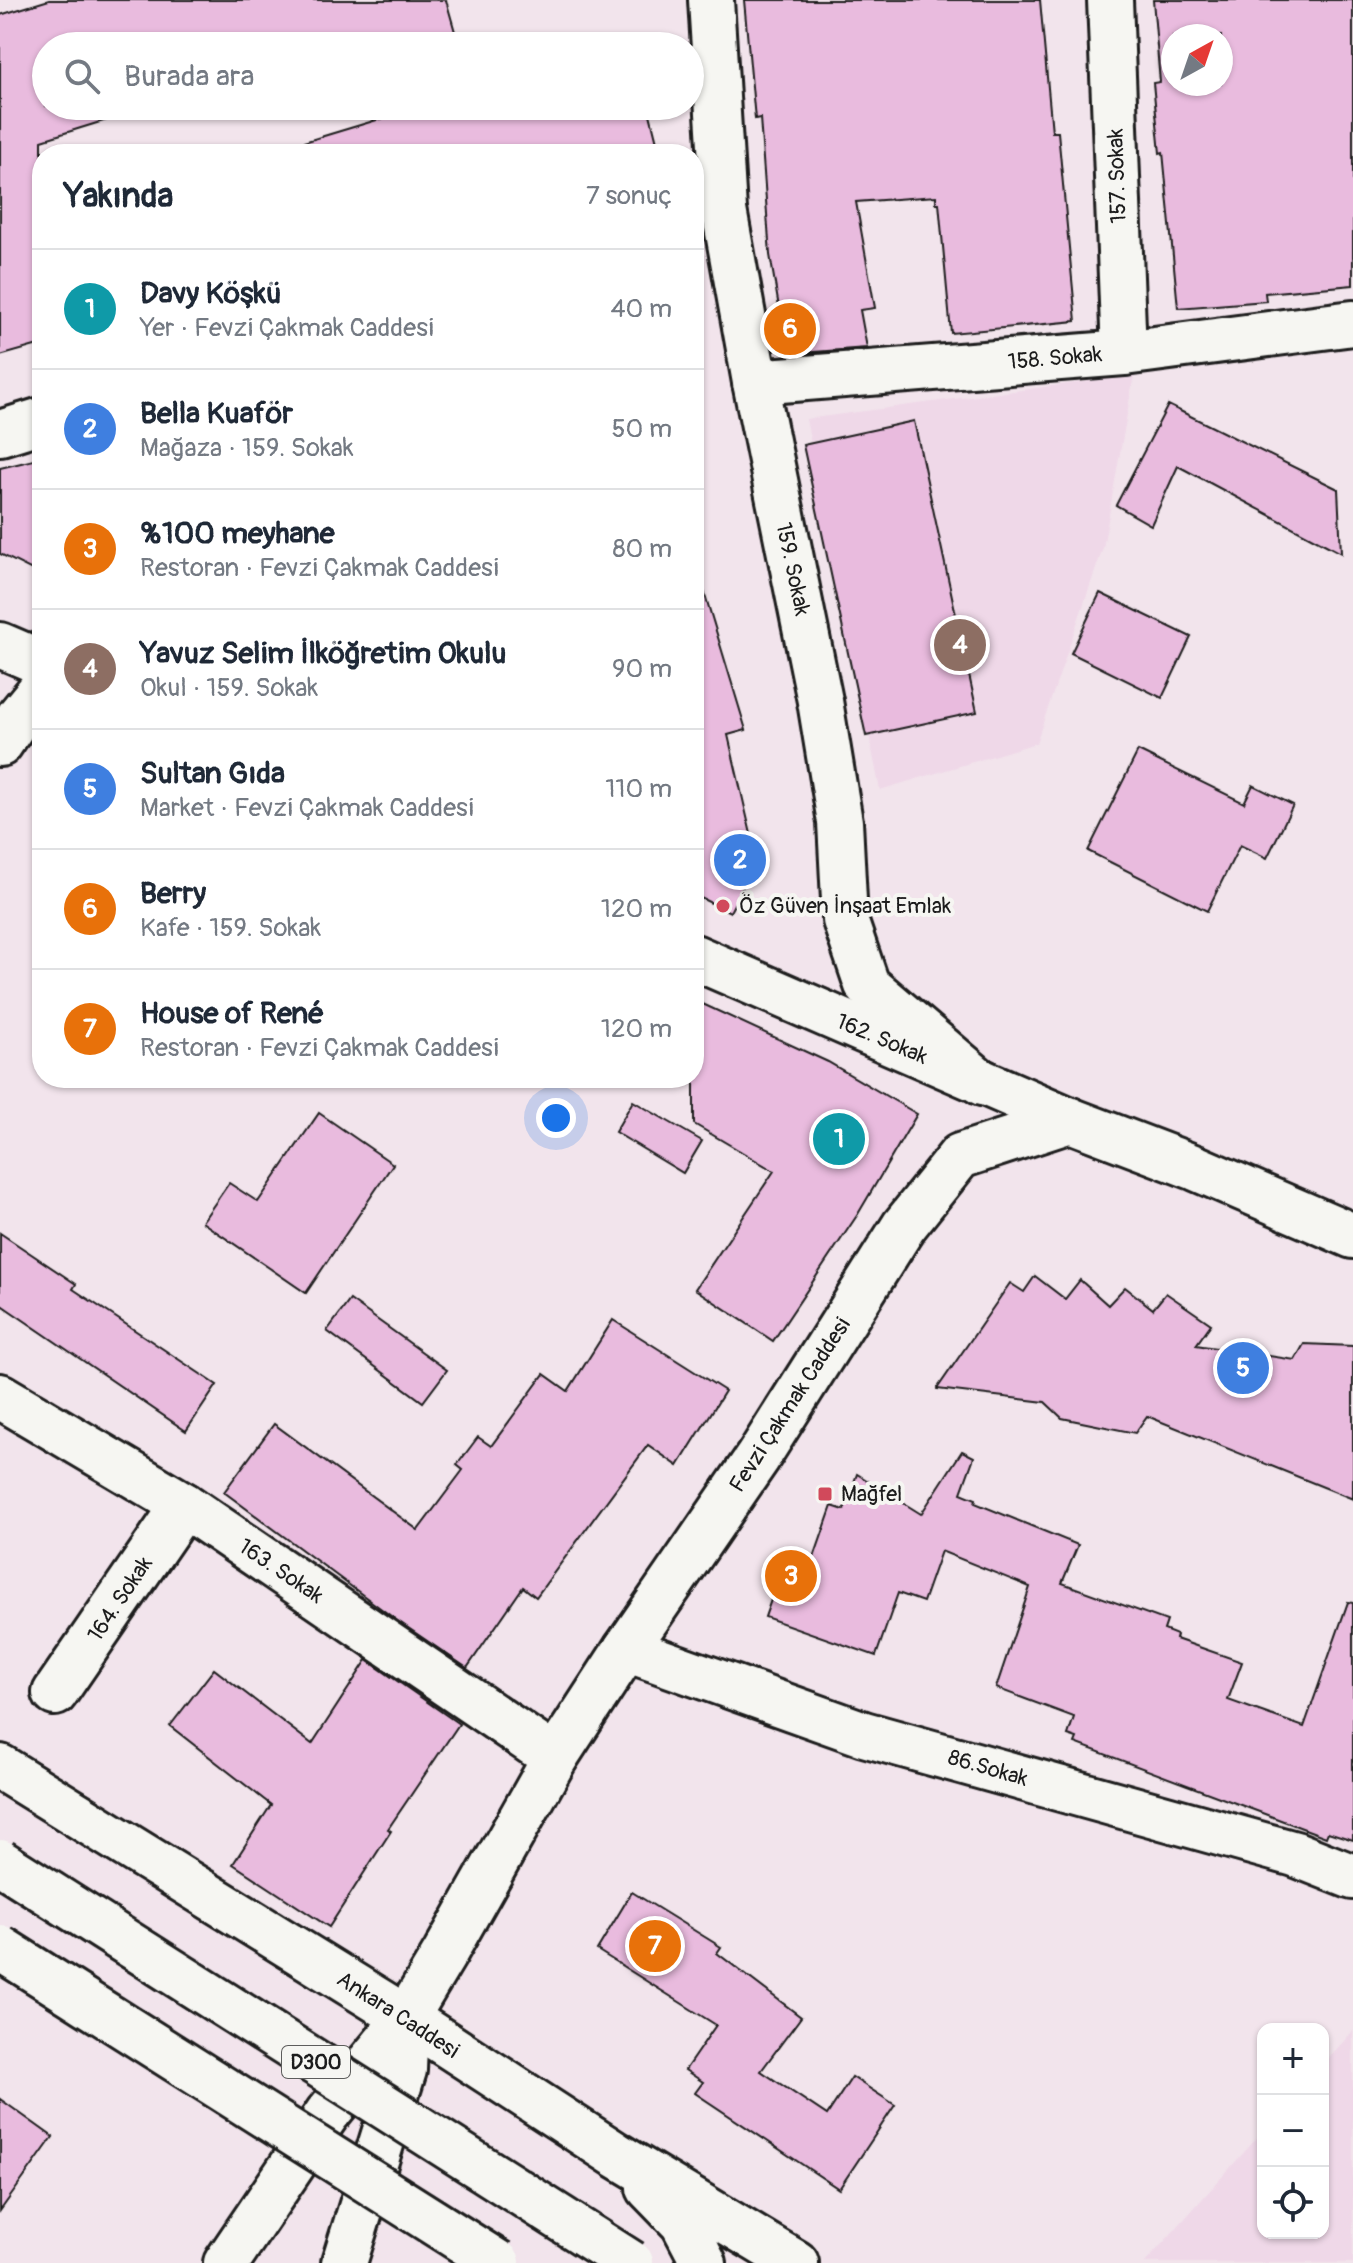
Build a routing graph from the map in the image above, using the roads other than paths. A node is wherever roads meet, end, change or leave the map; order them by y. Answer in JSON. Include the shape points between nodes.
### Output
{"nodes":[{"id":1,"x":711,"y":0,"type":"edge"},
{"id":2,"x":1110,"y":0,"type":"edge"},
{"id":3,"x":709,"y":214,"type":"edge"},
{"id":4,"x":1353,"y":323,"type":"edge"},
{"id":5,"x":1124,"y":353,"type":"junction"},
{"id":6,"x":755,"y":382,"type":"junction"},
{"id":7,"x":32,"y":423,"type":"edge"},
{"id":8,"x":0,"y":433,"type":"edge"},
{"id":9,"x":0,"y":645,"type":"edge"},
{"id":10,"x":32,"y":659,"type":"edge"},
{"id":11,"x":32,"y":700,"type":"edge"},
{"id":12,"x":0,"y":744,"type":"edge"},
{"id":13,"x":704,"y":961,"type":"edge"},
{"id":14,"x":982,"y":1083,"type":"junction"},
{"id":15,"x":1070,"y":1120,"type":"junction"},
{"id":16,"x":1353,"y":1236,"type":"edge"},
{"id":17,"x":0,"y":1396,"type":"edge"},
{"id":18,"x":184,"y":1505,"type":"junction"},
{"id":19,"x":626,"y":1649,"type":"junction"},
{"id":20,"x":55,"y":1693,"type":"dead end"},
{"id":21,"x":555,"y":1758,"type":"junction"},
{"id":22,"x":1,"y":1760,"type":"edge"},
{"id":23,"x":0,"y":1862,"type":"edge"},
{"id":24,"x":1353,"y":1877,"type":"edge"},
{"id":25,"x":0,"y":1948,"type":"edge"},
{"id":26,"x":406,"y":2018,"type":"junction"},
{"id":27,"x":615,"y":2154,"type":"junction"},
{"id":28,"x":226,"y":2263,"type":"edge"},
{"id":29,"x":344,"y":2263,"type":"edge"},
{"id":30,"x":498,"y":2263,"type":"edge"},
{"id":31,"x":631,"y":2263,"type":"edge"},
{"id":32,"x":704,"y":2263,"type":"edge"},
{"id":33,"x":796,"y":2263,"type":"edge"}],
"edges":[{"from":1,"to":3,"type":"main road","name":"159. Sokak"},
{"from":2,"to":5,"type":"main road","name":"157. Sokak"},
{"from":3,"to":6,"type":"main road","name":"159. Sokak"},
{"from":4,"to":5,"type":"main road","name":"158. Sokak"},
{"from":5,"to":6,"type":"main road","name":"158. Sokak"},
{"from":6,"to":14,"type":"main road","name":"159. Sokak","via":[[838,807],[845,920],[867,985]]},
{"from":7,"to":8,"type":"main road"},
{"from":9,"to":10,"type":"main road"},
{"from":11,"to":12,"type":"main road"},
{"from":13,"to":14,"type":"main road","name":"162. Sokak"},
{"from":14,"to":15,"type":"main road","name":"162. Sokak"},
{"from":15,"to":16,"type":"main road"},
{"from":15,"to":19,"type":"main road","name":"Fevzi Çakmak Caddesi","via":[[960,1156],[904,1226],[758,1457]]},
{"from":17,"to":18,"type":"main road","name":"163. Sokak"},
{"from":18,"to":20,"type":"main road","name":"164. Sokak"},
{"from":18,"to":21,"type":"main road","name":"163. Sokak"},
{"from":19,"to":21,"type":"main road","name":"Fevzi Çakmak Caddesi"},
{"from":19,"to":24,"type":"main road","name":"86.Sokak","via":[[864,1734],[1295,1854]]},
{"from":21,"to":26,"type":"main road","name":"Fevzi Çakmak Caddesi"},
{"from":22,"to":26,"type":"main road","name":"Ankara Caddesi"},
{"from":23,"to":31,"type":"main road","number":"D300","bridge":true},
{"from":25,"to":30,"type":"main road","bridge":true},
{"from":26,"to":27,"type":"main road","name":"Ankara Caddesi"},
{"from":26,"to":28,"type":"main road","name":"Fevzi Çakmak Caddesi","via":[[327,2114]]},
{"from":26,"to":29,"type":"main road","via":[[404,2070]]},
{"from":27,"to":32,"type":"main road","via":[[683,2223]]},
{"from":27,"to":33,"type":"main road","name":"Ankara Caddesi"}]}
